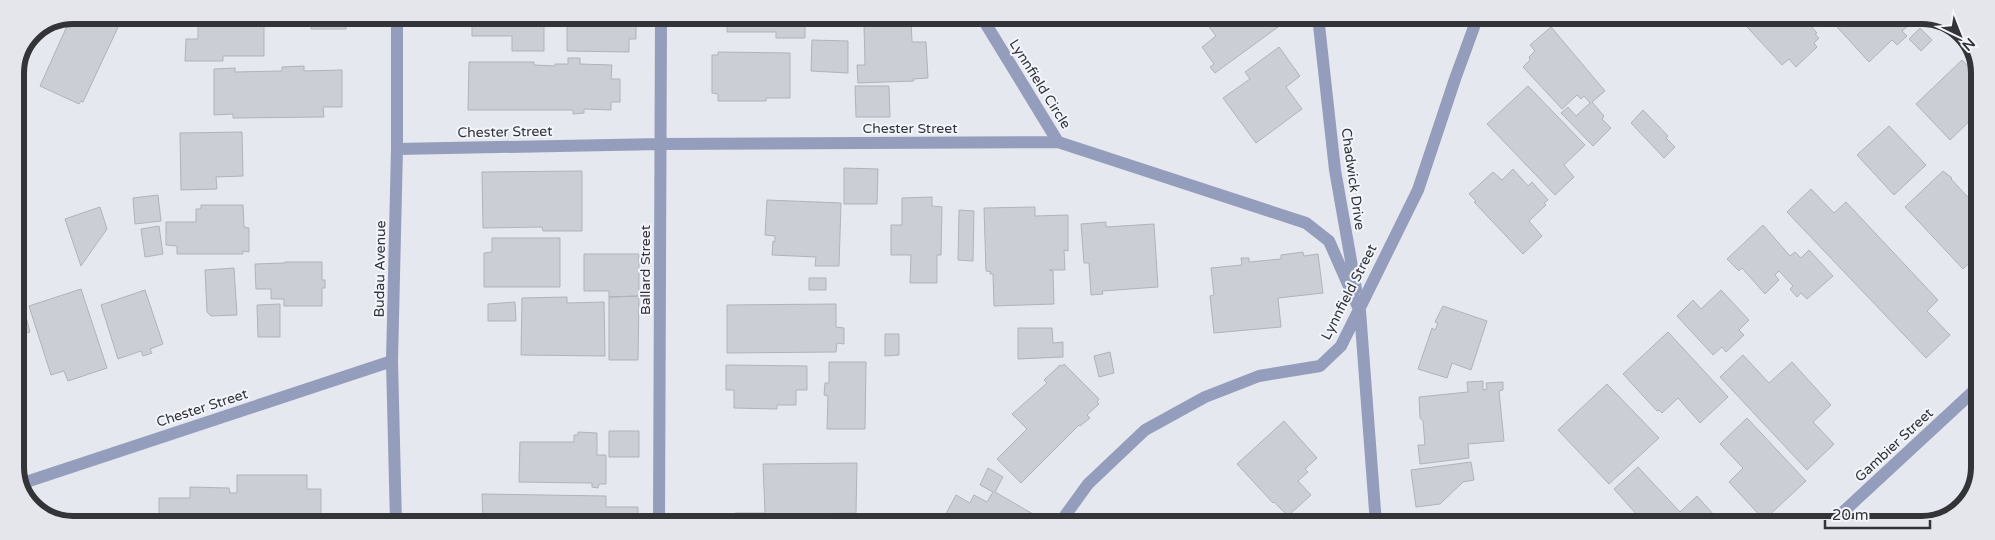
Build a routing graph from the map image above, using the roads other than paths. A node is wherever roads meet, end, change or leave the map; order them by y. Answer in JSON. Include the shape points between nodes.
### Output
{"nodes":[{"id":1,"x":397,"y":24,"type":"edge"},
{"id":2,"x":661,"y":24,"type":"edge"},
{"id":3,"x":986,"y":24,"type":"edge"},
{"id":4,"x":1319,"y":24,"type":"edge"},
{"id":5,"x":1475,"y":24,"type":"edge"},
{"id":6,"x":1058,"y":142,"type":"junction"},
{"id":7,"x":661,"y":144,"type":"junction"},
{"id":8,"x":397,"y":149,"type":"junction"},
{"id":9,"x":1360,"y":309,"type":"junction"},
{"id":10,"x":392,"y":361,"type":"junction"},
{"id":11,"x":1971,"y":393,"type":"edge"},
{"id":12,"x":26,"y":482,"type":"edge"},
{"id":13,"x":396,"y":516,"type":"edge"},
{"id":14,"x":659,"y":516,"type":"edge"},
{"id":15,"x":1065,"y":516,"type":"edge"},
{"id":16,"x":1375,"y":516,"type":"edge"},
{"id":17,"x":1839,"y":516,"type":"edge"}],
"edges":[{"from":1,"to":8,"type":"street","name":"Budau Avenue"},
{"from":2,"to":7,"type":"street","name":"Ballard Street"},
{"from":3,"to":6,"type":"street","name":"Lynnfield Circle"},
{"from":4,"to":9,"type":"street","name":"Chadwick Drive","via":[[1335,170]]},
{"from":5,"to":9,"type":"street","name":"Lynnfield Street","via":[[1418,190]]},
{"from":6,"to":7,"type":"street","name":"Chester Street"},
{"from":6,"to":9,"type":"street","name":"Chester Street","via":[[1306,223],[1330,241]]},
{"from":7,"to":8,"type":"street","name":"Chester Street"},
{"from":7,"to":14,"type":"street","name":"Ballard Street"},
{"from":8,"to":10,"type":"street","name":"Budau Avenue"},
{"from":9,"to":15,"type":"street","name":"Lynnfield Street","via":[[1341,346],[1320,366],[1259,376],[1205,397],[1145,430],[1088,484]]},
{"from":9,"to":16,"type":"street","name":"Chadwick Drive"},
{"from":10,"to":12,"type":"street","name":"Chester Street"},
{"from":10,"to":13,"type":"street","name":"Budau Avenue"},
{"from":11,"to":17,"type":"street","name":"Gambier Street"}]}
